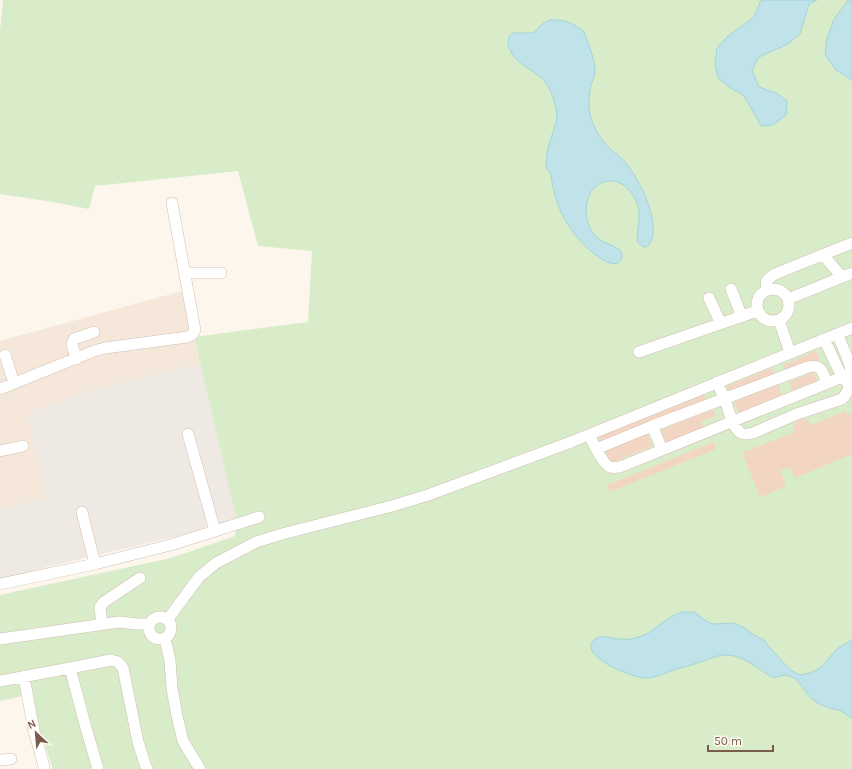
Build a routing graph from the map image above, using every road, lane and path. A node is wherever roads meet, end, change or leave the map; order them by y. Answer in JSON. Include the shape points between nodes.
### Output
{"nodes":[{"id":1,"x":172,"y":203,"type":"dead end"},
{"id":2,"x":852,"y":243,"type":"edge"},
{"id":3,"x":823,"y":255,"type":"junction"},
{"id":4,"x":221,"y":273,"type":"dead end"},
{"id":5,"x":185,"y":274,"type":"junction"},
{"id":6,"x":847,"y":275,"type":"edge"},
{"id":7,"x":731,"y":289,"type":"dead end"},
{"id":8,"x":766,"y":290,"type":"junction"},
{"id":9,"x":710,"y":298,"type":"dead end"},
{"id":10,"x":788,"y":299,"type":"junction"},
{"id":11,"x":757,"y":311,"type":"junction"},
{"id":12,"x":742,"y":317,"type":"junction"},
{"id":13,"x":779,"y":320,"type":"junction"},
{"id":14,"x":721,"y":324,"type":"junction"},
{"id":15,"x":852,"y":328,"type":"edge"},
{"id":16,"x":94,"y":332,"type":"dead end"},
{"id":17,"x":837,"y":334,"type":"junction"},
{"id":18,"x":824,"y":339,"type":"junction"},
{"id":19,"x":639,"y":352,"type":"dead end"},
{"id":20,"x":790,"y":353,"type":"junction"},
{"id":21,"x":5,"y":355,"type":"dead end"},
{"id":22,"x":76,"y":359,"type":"junction"},
{"id":23,"x":847,"y":378,"type":"edge"},
{"id":24,"x":717,"y":382,"type":"junction"},
{"id":25,"x":14,"y":383,"type":"junction"},
{"id":26,"x":827,"y":384,"type":"junction"},
{"id":27,"x":0,"y":389,"type":"edge"},
{"id":28,"x":724,"y":398,"type":"junction"},
{"id":29,"x":791,"y":398,"type":"junction"},
{"id":30,"x":797,"y":414,"type":"junction"},
{"id":31,"x":732,"y":421,"type":"junction"},
{"id":32,"x":652,"y":426,"type":"junction"},
{"id":33,"x":188,"y":434,"type":"dead end"},
{"id":34,"x":589,"y":434,"type":"junction"},
{"id":35,"x":23,"y":446,"type":"dead end"},
{"id":36,"x":596,"y":448,"type":"junction"},
{"id":37,"x":662,"y":449,"type":"junction"},
{"id":38,"x":0,"y":451,"type":"edge"},
{"id":39,"x":82,"y":512,"type":"dead end"},
{"id":40,"x":259,"y":517,"type":"dead end"},
{"id":41,"x":215,"y":531,"type":"junction"},
{"id":42,"x":95,"y":564,"type":"junction"},
{"id":43,"x":140,"y":578,"type":"dead end"},
{"id":44,"x":0,"y":584,"type":"edge"},
{"id":45,"x":168,"y":619,"type":"junction"},
{"id":46,"x":102,"y":624,"type":"junction"},
{"id":47,"x":149,"y":624,"type":"junction"},
{"id":48,"x":165,"y":638,"type":"junction"},
{"id":49,"x":0,"y":639,"type":"edge"},
{"id":50,"x":70,"y":668,"type":"junction"},
{"id":51,"x":24,"y":677,"type":"junction"},
{"id":52,"x":0,"y":681,"type":"edge"},
{"id":53,"x":44,"y":766,"type":"dead end"},
{"id":54,"x":197,"y":768,"type":"edge"},
{"id":55,"x":98,"y":769,"type":"edge"},
{"id":56,"x":147,"y":769,"type":"edge"}],
"edges":[{"from":1,"to":5,"type":"street"},
{"from":2,"to":3,"type":"street"},
{"from":3,"to":6,"type":"street"},
{"from":3,"to":8,"type":"street","via":[[775,274],[767,280]]},
{"from":4,"to":5,"type":"street"},
{"from":5,"to":22,"type":"street","via":[[195,330],[192,335],[187,338],[105,348]]},
{"from":6,"to":10,"type":"street"},
{"from":7,"to":12,"type":"street"},
{"from":8,"to":10,"type":"street","via":[[775,289],[783,292]]},
{"from":8,"to":11,"type":"street","via":[[756,303]]},
{"from":9,"to":14,"type":"street"},
{"from":10,"to":13,"type":"street","via":[[786,315]]},
{"from":11,"to":12,"type":"street"},
{"from":11,"to":13,"type":"street","via":[[762,318],[770,321]]},
{"from":12,"to":14,"type":"street"},
{"from":13,"to":20,"type":"street"},
{"from":14,"to":19,"type":"street"},
{"from":15,"to":17,"type":"street"},
{"from":16,"to":22,"type":"street","via":[[74,339],[72,344]]},
{"from":17,"to":18,"type":"street"},
{"from":17,"to":23,"type":"street","via":[[850,367]]},
{"from":18,"to":20,"type":"street"},
{"from":18,"to":23,"type":"street"},
{"from":20,"to":24,"type":"street"},
{"from":21,"to":25,"type":"street"},
{"from":22,"to":25,"type":"street"},
{"from":23,"to":26,"type":"street"},
{"from":23,"to":30,"type":"street","via":[[846,395],[842,398]]},
{"from":24,"to":28,"type":"street"},
{"from":24,"to":34,"type":"street"},
{"from":25,"to":27,"type":"street"},
{"from":26,"to":28,"type":"street","via":[[819,367],[814,366]]},
{"from":26,"to":29,"type":"street"},
{"from":28,"to":31,"type":"street"},
{"from":28,"to":32,"type":"street"},
{"from":29,"to":30,"type":"street"},
{"from":29,"to":31,"type":"street"},
{"from":30,"to":31,"type":"street","via":[[753,434],[741,433]]},
{"from":31,"to":37,"type":"street"},
{"from":32,"to":36,"type":"street"},
{"from":32,"to":37,"type":"street"},
{"from":33,"to":41,"type":"street"},
{"from":34,"to":36,"type":"street"},
{"from":34,"to":45,"type":"street","via":[[428,496],[256,542],[216,563],[199,577]]},
{"from":35,"to":38,"type":"street"},
{"from":36,"to":37,"type":"street","via":[[602,460],[611,468]]},
{"from":39,"to":42,"type":"street"},
{"from":40,"to":41,"type":"street"},
{"from":41,"to":42,"type":"street"},
{"from":42,"to":44,"type":"street"},
{"from":43,"to":46,"type":"street","via":[[104,602],[100,607]]},
{"from":45,"to":47,"type":"street","via":[[157,617]]},
{"from":45,"to":48,"type":"street","via":[[172,629]]},
{"from":46,"to":47,"type":"street"},
{"from":46,"to":49,"type":"street"},
{"from":47,"to":48,"type":"street","via":[[154,638]]},
{"from":48,"to":54,"type":"street","via":[[183,741]]},
{"from":50,"to":51,"type":"street"},
{"from":50,"to":55,"type":"street"},
{"from":50,"to":56,"type":"street","via":[[111,660],[118,662],[123,668],[138,742]]},
{"from":51,"to":52,"type":"street"},
{"from":51,"to":53,"type":"street","via":[[34,731]]}]}
